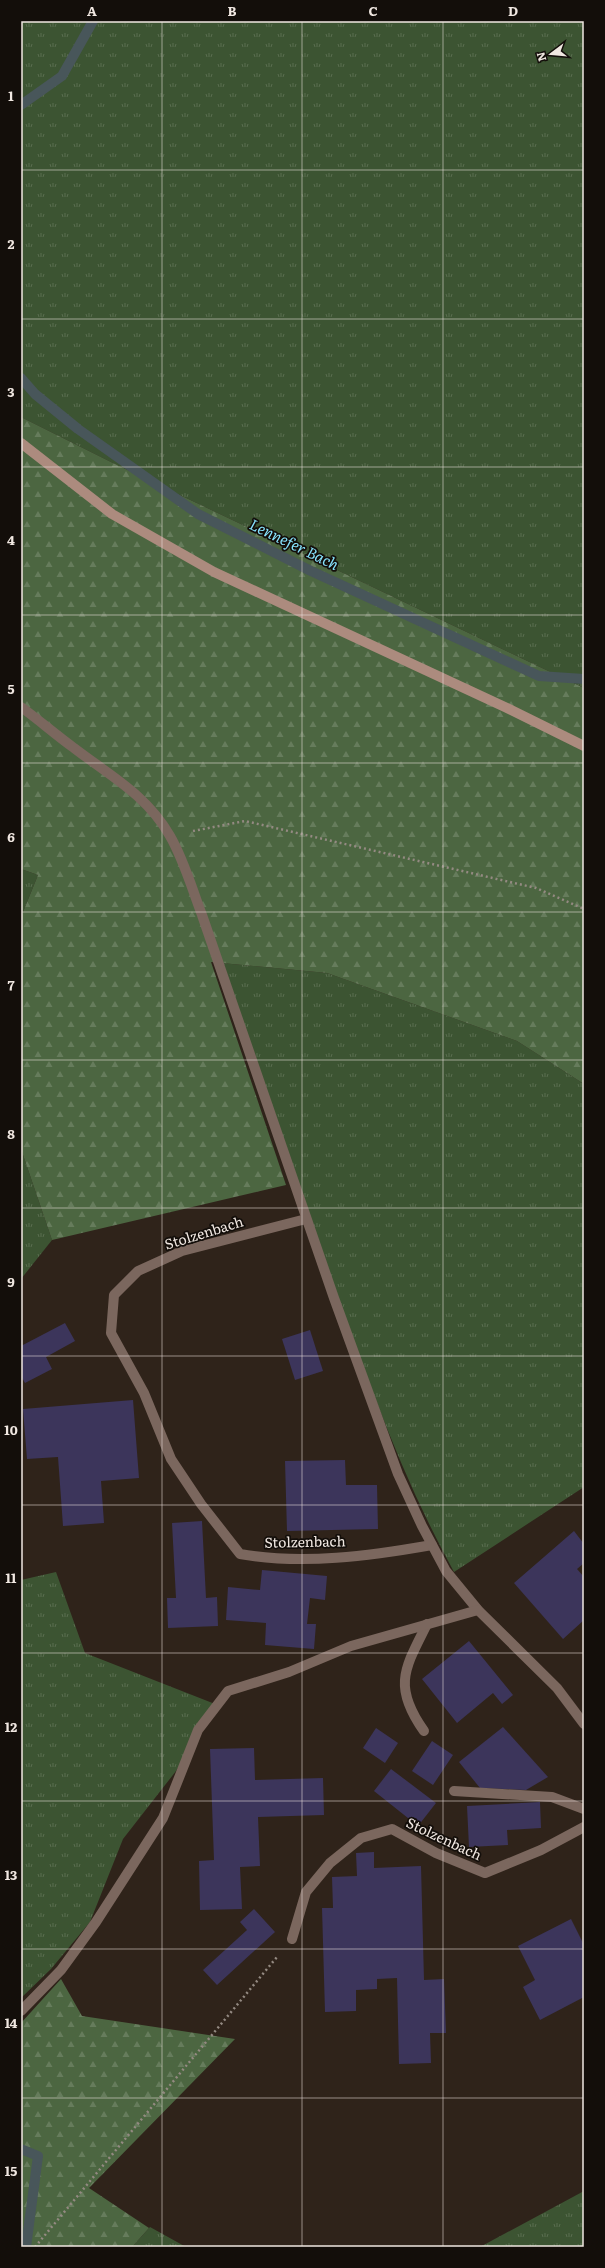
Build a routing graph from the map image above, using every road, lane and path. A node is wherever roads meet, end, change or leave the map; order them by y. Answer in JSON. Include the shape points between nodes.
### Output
{"nodes":[{"id":1,"x":21,"y":443,"type":"edge"},
{"id":2,"x":21,"y":707,"type":"edge"},
{"id":3,"x":584,"y":746,"type":"edge"},
{"id":4,"x":170,"y":835,"type":"junction"},
{"id":5,"x":584,"y":909,"type":"edge"},
{"id":6,"x":306,"y":1219,"type":"junction"},
{"id":7,"x":432,"y":1545,"type":"junction"},
{"id":8,"x":478,"y":1610,"type":"junction"},
{"id":9,"x":427,"y":1624,"type":"junction"},
{"id":10,"x":584,"y":1724,"type":"edge"},
{"id":11,"x":424,"y":1731,"type":"dead end"},
{"id":12,"x":454,"y":1792,"type":"dead end"},
{"id":13,"x":584,"y":1809,"type":"edge"},
{"id":14,"x":584,"y":1827,"type":"edge"},
{"id":15,"x":292,"y":1939,"type":"joint"},
{"id":16,"x":21,"y":2011,"type":"edge"},
{"id":17,"x":35,"y":2247,"type":"edge"}],
"edges":[{"from":1,"to":3,"type":"main road","via":[[112,514],[214,572]]},
{"from":2,"to":4,"type":"street","via":[[74,749],[123,782]]},
{"from":4,"to":5,"type":"path","via":[[245,821],[536,888]]},
{"from":4,"to":6,"type":"street","via":[[202,915]]},
{"from":6,"to":7,"type":"street","via":[[398,1474]]},
{"from":6,"to":7,"type":"street","name":"Stolzenbach","via":[[182,1252],[138,1271],[114,1295],[111,1334],[144,1393],[171,1459],[201,1504],[240,1554],[272,1559],[335,1557]]},
{"from":7,"to":8,"type":"street","via":[[446,1571]]},
{"from":8,"to":9,"type":"street"},
{"from":8,"to":10,"type":"street","via":[[557,1688]]},
{"from":9,"to":11,"type":"street","via":[[409,1660],[404,1681],[407,1700]]},
{"from":9,"to":16,"type":"street","via":[[351,1646],[289,1672],[228,1691],[198,1730],[163,1818],[96,1922],[61,1970]]},
{"from":12,"to":13,"type":"street","via":[[552,1797]]},
{"from":14,"to":15,"type":"street","name":"Stolzenbach","via":[[541,1850],[485,1873],[436,1853],[392,1829],[361,1838],[330,1863],[306,1892]]},
{"from":15,"to":17,"type":"path"}]}
